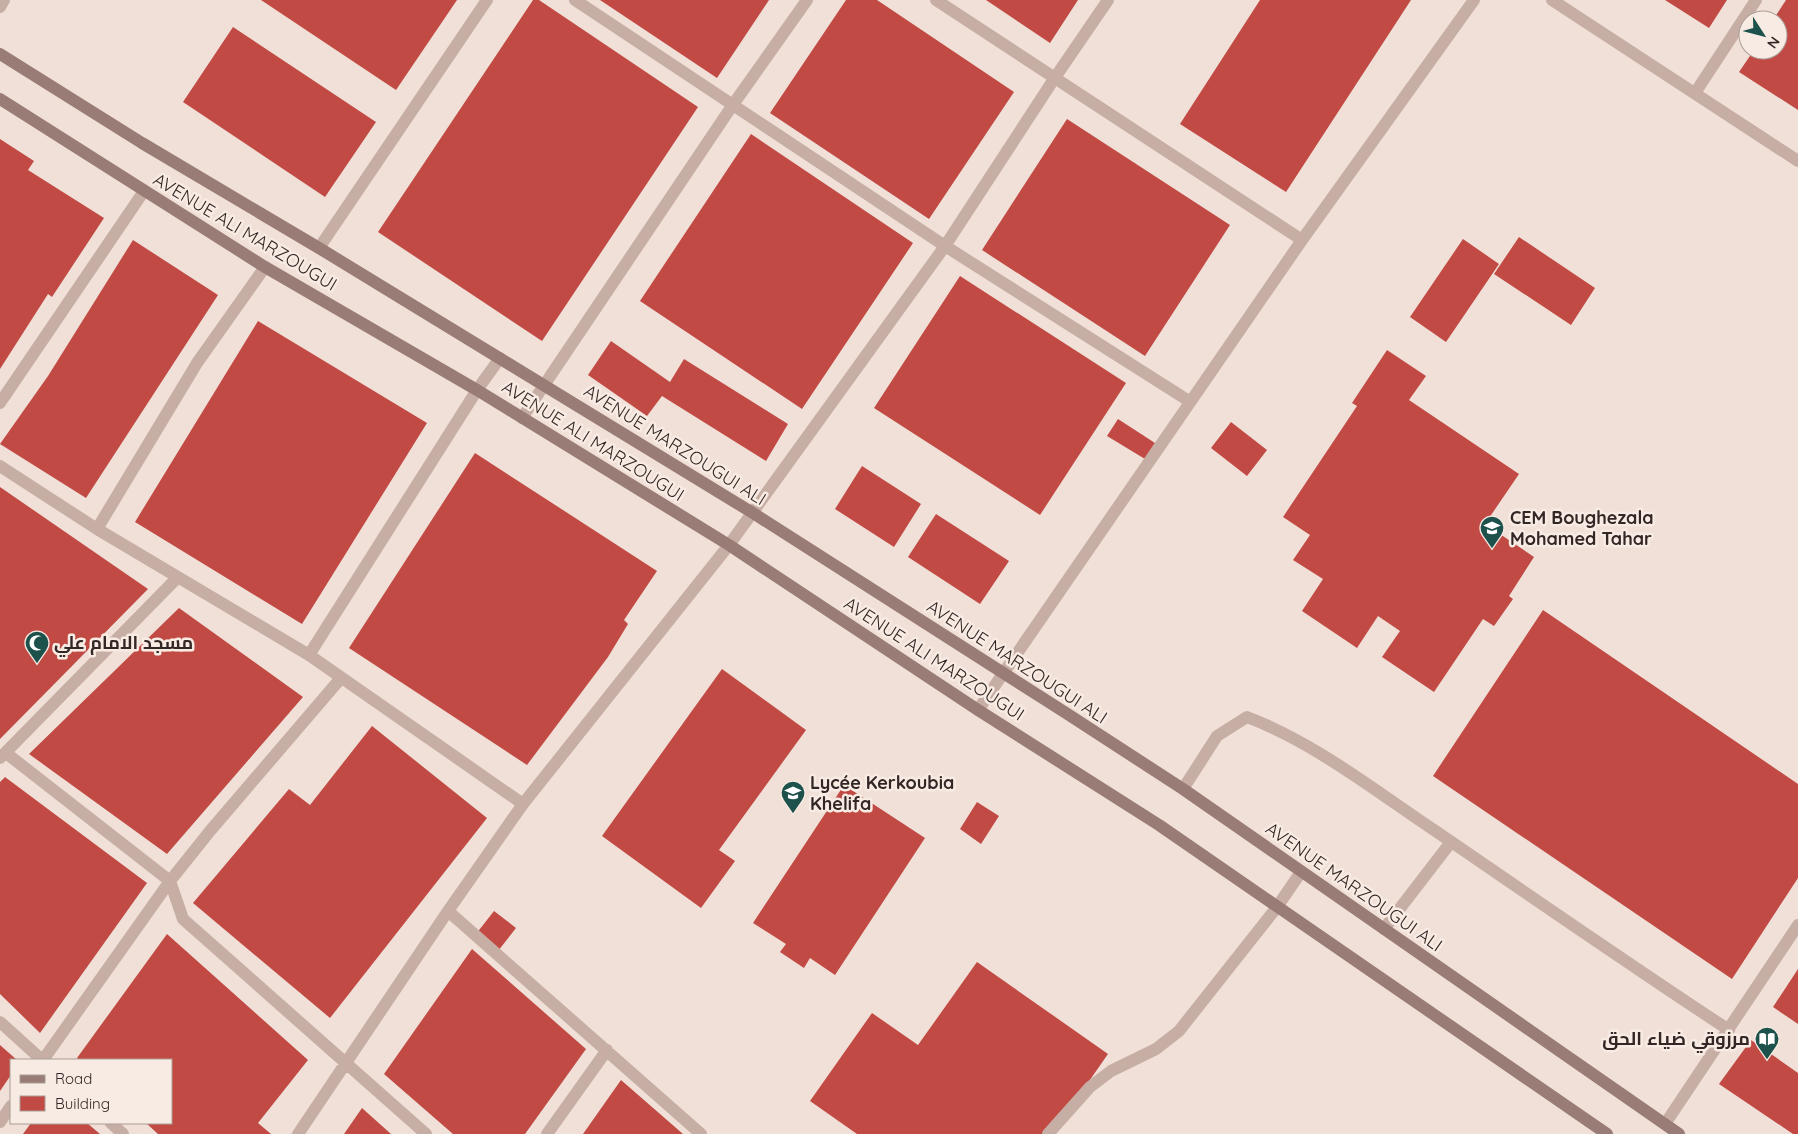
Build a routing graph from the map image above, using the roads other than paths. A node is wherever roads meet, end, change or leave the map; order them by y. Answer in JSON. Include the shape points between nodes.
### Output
{"nodes":[{"id":1,"x":4,"y":0,"type":"edge"},
{"id":2,"x":487,"y":0,"type":"edge"},
{"id":3,"x":575,"y":0,"type":"edge"},
{"id":4,"x":807,"y":0,"type":"edge"},
{"id":5,"x":936,"y":0,"type":"edge"},
{"id":6,"x":1108,"y":0,"type":"edge"},
{"id":7,"x":1474,"y":0,"type":"edge"},
{"id":8,"x":1552,"y":0,"type":"edge"},
{"id":9,"x":1756,"y":0,"type":"edge"},
{"id":10,"x":0,"y":7,"type":"edge"},
{"id":11,"x":0,"y":54,"type":"edge"},
{"id":12,"x":1054,"y":79,"type":"junction"},
{"id":13,"x":1695,"y":93,"type":"junction"},
{"id":14,"x":0,"y":99,"type":"edge"},
{"id":15,"x":732,"y":106,"type":"junction"},
{"id":16,"x":1798,"y":161,"type":"edge"},
{"id":17,"x":144,"y":190,"type":"junction"},
{"id":18,"x":1302,"y":240,"type":"junction"},
{"id":19,"x":945,"y":246,"type":"junction"},
{"id":20,"x":318,"y":248,"type":"junction"},
{"id":21,"x":265,"y":266,"type":"junction"},
{"id":22,"x":500,"y":358,"type":"junction"},
{"id":23,"x":544,"y":384,"type":"junction"},
{"id":24,"x":477,"y":390,"type":"junction"},
{"id":25,"x":1189,"y":401,"type":"junction"},
{"id":26,"x":0,"y":403,"type":"edge"},
{"id":27,"x":522,"y":418,"type":"junction"},
{"id":28,"x":0,"y":466,"type":"edge"},
{"id":29,"x":753,"y":513,"type":"junction"},
{"id":30,"x":97,"y":529,"type":"junction"},
{"id":31,"x":729,"y":546,"type":"junction"},
{"id":32,"x":178,"y":577,"type":"junction"},
{"id":33,"x":309,"y":655,"type":"junction"},
{"id":34,"x":1002,"y":673,"type":"junction"},
{"id":35,"x":341,"y":678,"type":"junction"},
{"id":36,"x":978,"y":710,"type":"junction"},
{"id":37,"x":3,"y":756,"type":"edge"},
{"id":38,"x":1182,"y":789,"type":"junction"},
{"id":39,"x":523,"y":804,"type":"junction"},
{"id":40,"x":1451,"y":842,"type":"junction"},
{"id":41,"x":1301,"y":872,"type":"junction"},
{"id":42,"x":170,"y":881,"type":"junction"},
{"id":43,"x":1277,"y":907,"type":"junction"},
{"id":44,"x":448,"y":911,"type":"junction"},
{"id":45,"x":1798,"y":925,"type":"edge"},
{"id":46,"x":1384,"y":929,"type":"junction"},
{"id":47,"x":0,"y":1022,"type":"edge"},
{"id":48,"x":1729,"y":1030,"type":"junction"},
{"id":49,"x":607,"y":1050,"type":"junction"},
{"id":50,"x":42,"y":1059,"type":"edge"},
{"id":51,"x":44,"y":1059,"type":"edge"},
{"id":52,"x":346,"y":1062,"type":"junction"},
{"id":53,"x":10,"y":1107,"type":"edge"},
{"id":54,"x":0,"y":1122,"type":"edge"},
{"id":55,"x":112,"y":1124,"type":"edge"},
{"id":56,"x":1665,"y":1124,"type":"junction"},
{"id":57,"x":123,"y":1134,"type":"edge"},
{"id":58,"x":298,"y":1134,"type":"edge"},
{"id":59,"x":426,"y":1134,"type":"edge"},
{"id":60,"x":547,"y":1134,"type":"edge"},
{"id":61,"x":701,"y":1134,"type":"edge"},
{"id":62,"x":1048,"y":1134,"type":"edge"},
{"id":63,"x":1607,"y":1134,"type":"edge"},
{"id":64,"x":1679,"y":1134,"type":"edge"}],
"edges":[{"from":1,"to":10,"type":"street"},
{"from":2,"to":20,"type":"street"},
{"from":3,"to":15,"type":"street"},
{"from":4,"to":15,"type":"street"},
{"from":5,"to":12,"type":"street"},
{"from":6,"to":12,"type":"street"},
{"from":7,"to":18,"type":"street"},
{"from":8,"to":13,"type":"street"},
{"from":9,"to":13,"type":"street"},
{"from":11,"to":20,"type":"main road","name":"AVENUE ALI MARZOUGUI"},
{"from":12,"to":18,"type":"street"},
{"from":12,"to":19,"type":"street"},
{"from":13,"to":16,"type":"street"},
{"from":14,"to":17,"type":"main road","name":"AVENUE ALI MARZOUGUI"},
{"from":15,"to":19,"type":"street"},
{"from":15,"to":23,"type":"street"},
{"from":17,"to":21,"type":"main road","name":"AVENUE ALI MARZOUGUI"},
{"from":17,"to":26,"type":"street"},
{"from":18,"to":25,"type":"street"},
{"from":19,"to":25,"type":"street"},
{"from":19,"to":29,"type":"street"},
{"from":20,"to":22,"type":"main road","name":"AVENUE MARZOUGUI ALI"},
{"from":21,"to":24,"type":"main road","name":"AVENUE ALI MARZOUGUI"},
{"from":21,"to":30,"type":"street","via":[[197,363]]},
{"from":22,"to":23,"type":"main road","name":"AVENUE MARZOUGUI ALI"},
{"from":22,"to":24,"type":"street"},
{"from":23,"to":27,"type":"street"},
{"from":23,"to":29,"type":"main road","name":"AVENUE MARZOUGUI ALI"},
{"from":24,"to":27,"type":"main road","name":"AVENUE ALI MARZOUGUI"},
{"from":24,"to":33,"type":"street"},
{"from":25,"to":34,"type":"street"},
{"from":27,"to":31,"type":"main road","name":"AVENUE ALI MARZOUGUI"},
{"from":28,"to":30,"type":"street"},
{"from":29,"to":31,"type":"street"},
{"from":29,"to":34,"type":"main road","name":"AVENUE MARZOUGUI ALI"},
{"from":30,"to":32,"type":"street"},
{"from":31,"to":36,"type":"main road","name":"AVENUE ALI MARZOUGUI"},
{"from":31,"to":39,"type":"street"},
{"from":32,"to":33,"type":"street"},
{"from":32,"to":37,"type":"street"},
{"from":33,"to":35,"type":"street"},
{"from":34,"to":36,"type":"street"},
{"from":34,"to":38,"type":"main road","name":"AVENUE MARZOUGUI ALI"},
{"from":35,"to":39,"type":"street"},
{"from":35,"to":42,"type":"street"},
{"from":36,"to":43,"type":"main road","name":"AVENUE ALI MARZOUGUI","via":[[1159,825]]},
{"from":37,"to":42,"type":"street"},
{"from":38,"to":40,"type":"street","via":[[1217,736],[1246,717],[1273,727],[1332,762]]},
{"from":38,"to":41,"type":"main road","name":"AVENUE MARZOUGUI ALI"},
{"from":39,"to":44,"type":"street"},
{"from":40,"to":46,"type":"street"},
{"from":40,"to":48,"type":"street"},
{"from":41,"to":43,"type":"street"},
{"from":41,"to":46,"type":"main road","name":"AVENUE MARZOUGUI ALI"},
{"from":42,"to":51,"type":"street"},
{"from":42,"to":52,"type":"street","via":[[184,919]]},
{"from":43,"to":62,"type":"street","via":[[1179,1030],[1156,1049],[1111,1071],[1090,1087]]},
{"from":43,"to":63,"type":"main road"},
{"from":44,"to":49,"type":"street"},
{"from":44,"to":52,"type":"street"},
{"from":45,"to":48,"type":"street"},
{"from":46,"to":56,"type":"main road","name":"AVENUE MARZOUGUI ALI"},
{"from":47,"to":50,"type":"street"},
{"from":48,"to":56,"type":"street"},
{"from":49,"to":60,"type":"street"},
{"from":49,"to":61,"type":"street"},
{"from":52,"to":58,"type":"street"},
{"from":52,"to":59,"type":"street"},
{"from":53,"to":54,"type":"street"},
{"from":55,"to":57,"type":"street"},
{"from":56,"to":64,"type":"main road","name":"AVENUE MARZOUGUI ALI"}]}
